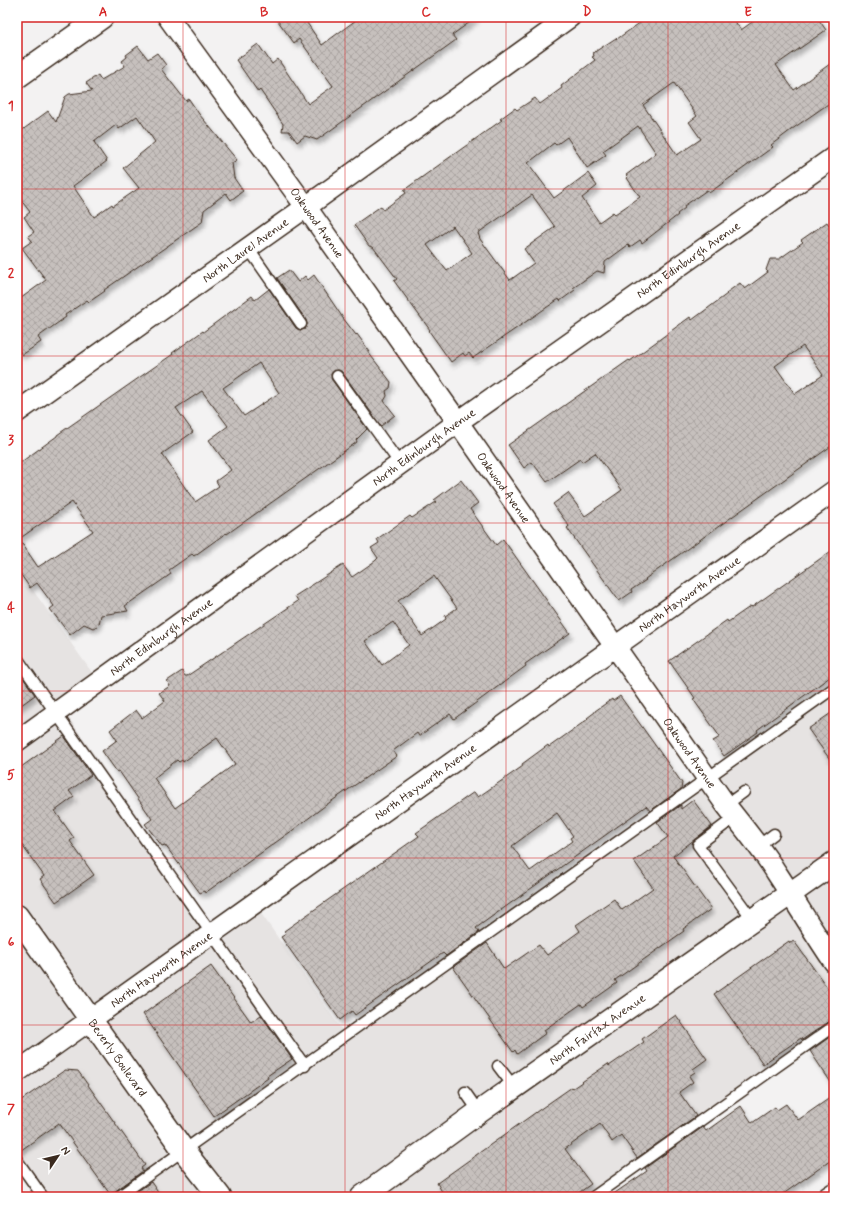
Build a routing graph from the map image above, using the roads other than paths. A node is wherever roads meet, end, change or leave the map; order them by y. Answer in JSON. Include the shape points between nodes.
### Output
{"nodes":[{"id":1,"x":102,"y":17,"type":"edge"},
{"id":2,"x":168,"y":17,"type":"edge"},
{"id":3,"x":570,"y":17,"type":"edge"},
{"id":4,"x":17,"y":77,"type":"edge"},
{"id":5,"x":834,"y":156,"type":"edge"},
{"id":6,"x":306,"y":208,"type":"junction"},
{"id":7,"x":248,"y":248,"type":"junction"},
{"id":8,"x":301,"y":324,"type":"dead end"},
{"id":9,"x":337,"y":376,"type":"dead end"},
{"id":10,"x":17,"y":412,"type":"edge"},
{"id":11,"x":458,"y":422,"type":"junction"},
{"id":12,"x":400,"y":464,"type":"junction"},
{"id":13,"x":834,"y":491,"type":"edge"},
{"id":14,"x":615,"y":646,"type":"junction"},
{"id":15,"x":17,"y":658,"type":"edge"},
{"id":16,"x":834,"y":688,"type":"edge"},
{"id":17,"x":56,"y":714,"type":"junction"},
{"id":18,"x":17,"y":741,"type":"edge"},
{"id":19,"x":707,"y":778,"type":"junction"},
{"id":20,"x":744,"y":792,"type":"dead end"},
{"id":21,"x":730,"y":811,"type":"junction"},
{"id":22,"x":774,"y":834,"type":"dead end"},
{"id":23,"x":758,"y":846,"type":"junction"},
{"id":24,"x":834,"y":863,"type":"edge"},
{"id":25,"x":790,"y":894,"type":"junction"},
{"id":26,"x":17,"y":916,"type":"edge"},
{"id":27,"x":753,"y":920,"type":"junction"},
{"id":28,"x":212,"y":933,"type":"junction"},
{"id":29,"x":834,"y":962,"type":"edge"},
{"id":30,"x":91,"y":1020,"type":"junction"},
{"id":31,"x":834,"y":1026,"type":"edge"},
{"id":32,"x":305,"y":1066,"type":"junction"},
{"id":33,"x":498,"y":1066,"type":"dead end"},
{"id":34,"x":17,"y":1072,"type":"edge"},
{"id":35,"x":514,"y":1087,"type":"junction"},
{"id":36,"x":465,"y":1092,"type":"dead end"},
{"id":37,"x":479,"y":1112,"type":"junction"},
{"id":38,"x":184,"y":1151,"type":"junction"},
{"id":39,"x":17,"y":1160,"type":"edge"},
{"id":40,"x":834,"y":1193,"type":"edge"},
{"id":41,"x":43,"y":1197,"type":"edge"},
{"id":42,"x":118,"y":1197,"type":"edge"},
{"id":43,"x":220,"y":1197,"type":"edge"},
{"id":44,"x":362,"y":1197,"type":"edge"},
{"id":45,"x":593,"y":1197,"type":"edge"},
{"id":46,"x":828,"y":1197,"type":"edge"}],
"edges":[{"from":1,"to":4,"type":"main road"},
{"from":2,"to":6,"type":"street","name":"Oakwood Avenue"},
{"from":3,"to":6,"type":"street","name":"North Laurel Avenue"},
{"from":5,"to":11,"type":"street","name":"North Edinburgh Avenue"},
{"from":6,"to":7,"type":"street","name":"North Laurel Avenue"},
{"from":6,"to":11,"type":"street","name":"Oakwood Avenue"},
{"from":7,"to":8,"type":"lane"},
{"from":7,"to":10,"type":"street","name":"North Laurel Avenue"},
{"from":9,"to":12,"type":"lane"},
{"from":11,"to":12,"type":"street","name":"North Edinburgh Avenue"},
{"from":11,"to":14,"type":"street","name":"Oakwood Avenue"},
{"from":12,"to":17,"type":"street","name":"North Edinburgh Avenue"},
{"from":13,"to":14,"type":"street","name":"North Hayworth Avenue"},
{"from":14,"to":19,"type":"street","name":"Oakwood Avenue"},
{"from":14,"to":28,"type":"street","name":"North Hayworth Avenue"},
{"from":15,"to":17,"type":"lane"},
{"from":16,"to":19,"type":"lane"},
{"from":17,"to":18,"type":"street","name":"North Edinburgh Avenue"},
{"from":17,"to":28,"type":"lane"},
{"from":19,"to":21,"type":"street","name":"Oakwood Avenue"},
{"from":19,"to":32,"type":"lane"},
{"from":20,"to":21,"type":"lane"},
{"from":21,"to":23,"type":"street","name":"Oakwood Avenue"},
{"from":21,"to":27,"type":"lane","via":[[698,845]]},
{"from":22,"to":23,"type":"lane"},
{"from":23,"to":25,"type":"street","name":"Oakwood Avenue"},
{"from":24,"to":25,"type":"main road","name":"North Fairfax Avenue"},
{"from":25,"to":27,"type":"main road","name":"North Fairfax Avenue"},
{"from":25,"to":29,"type":"street","name":"Oakwood Avenue"},
{"from":26,"to":30,"type":"main road","name":"Beverly Boulevard"},
{"from":27,"to":35,"type":"main road","name":"North Fairfax Avenue"},
{"from":28,"to":30,"type":"street","name":"North Hayworth Avenue"},
{"from":28,"to":32,"type":"lane"},
{"from":30,"to":34,"type":"street","name":"North Hayworth Avenue"},
{"from":30,"to":38,"type":"main road","name":"Beverly Boulevard"},
{"from":31,"to":45,"type":"lane"},
{"from":32,"to":38,"type":"lane"},
{"from":33,"to":35,"type":"lane"},
{"from":35,"to":37,"type":"main road","name":"North Fairfax Avenue"},
{"from":36,"to":37,"type":"lane"},
{"from":37,"to":44,"type":"main road","name":"North Fairfax Avenue"},
{"from":38,"to":42,"type":"lane"},
{"from":38,"to":43,"type":"main road","name":"Beverly Boulevard"},
{"from":39,"to":41,"type":"lane"},
{"from":40,"to":46,"type":"street"}]}
